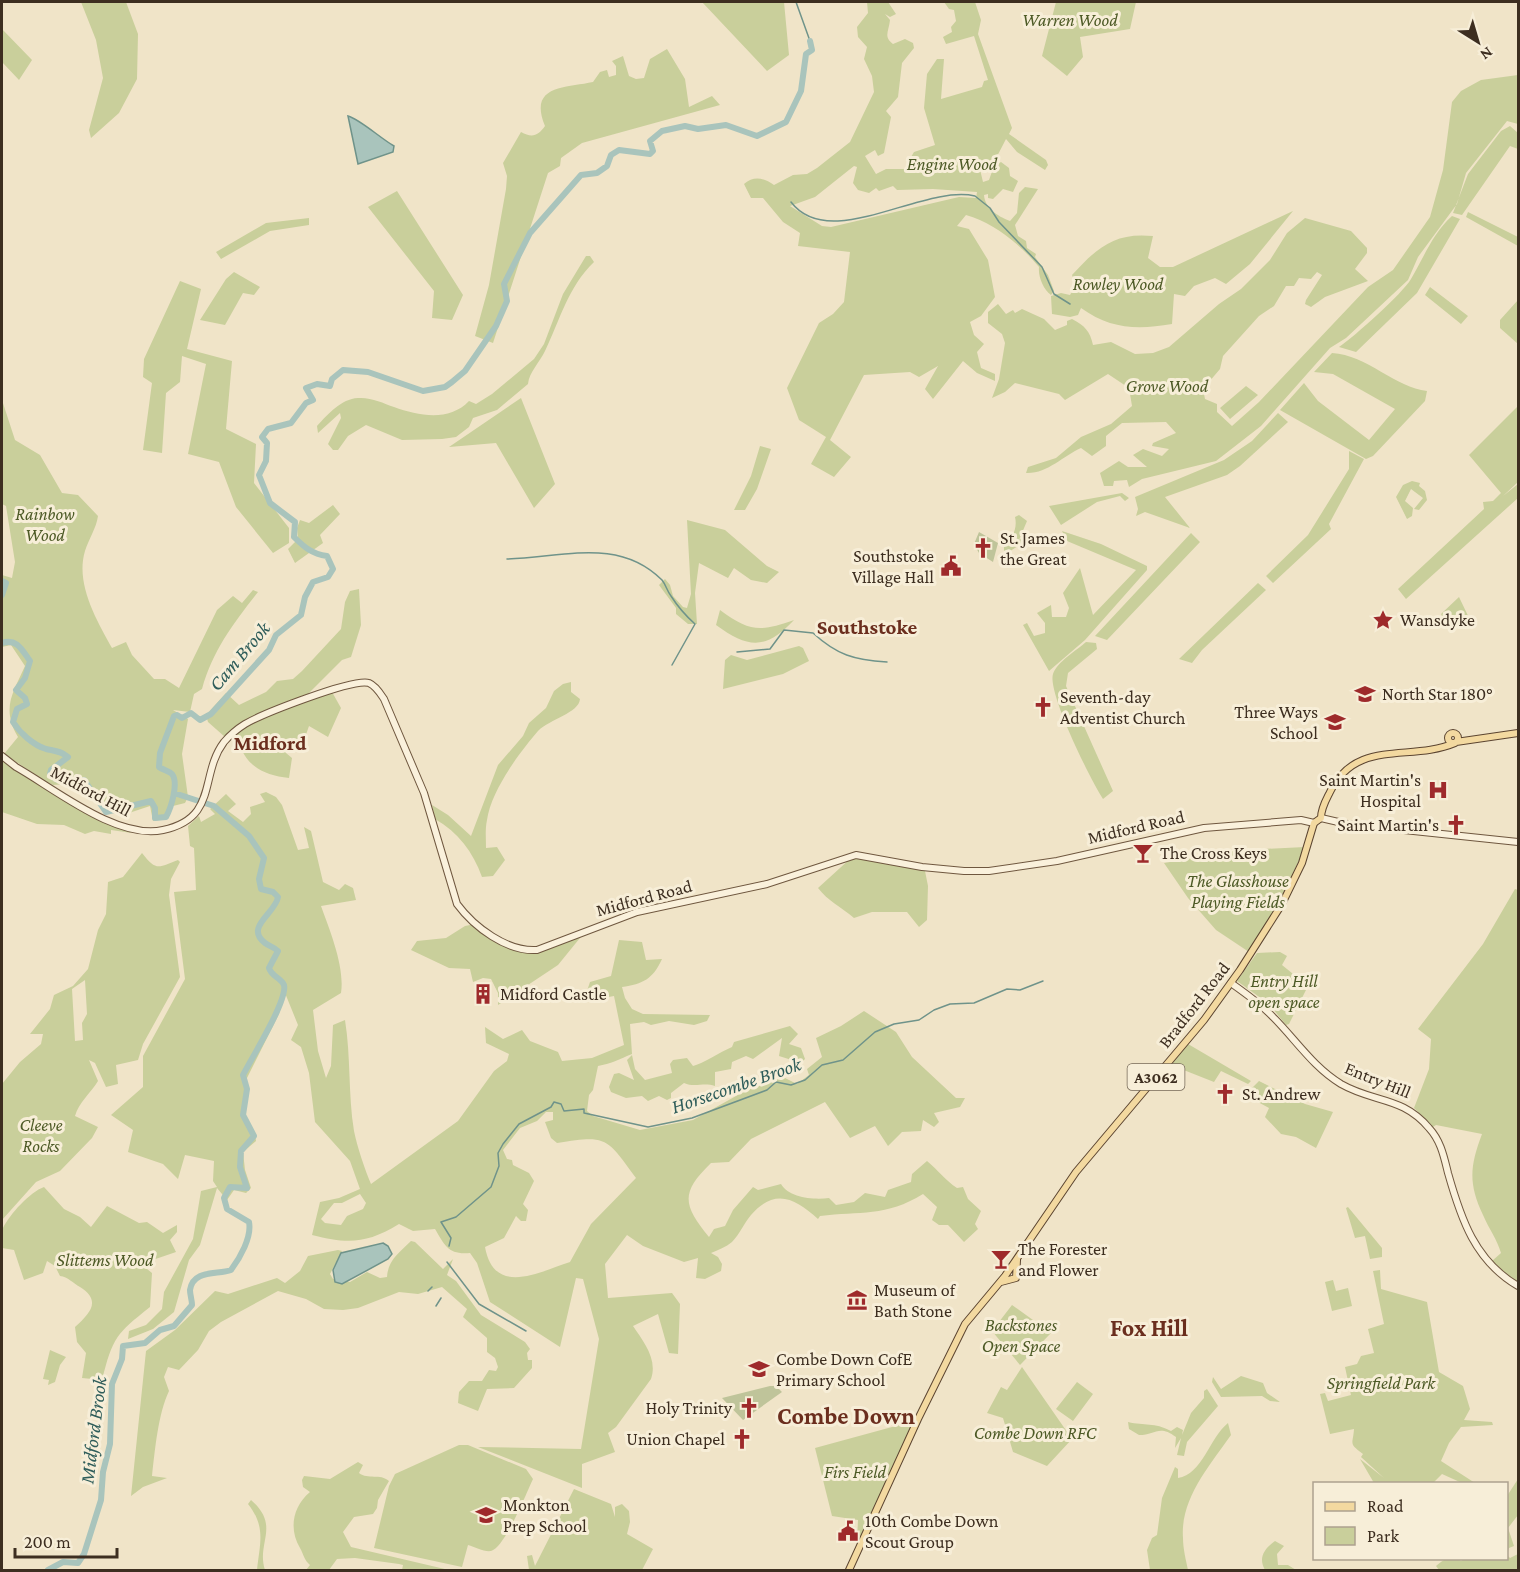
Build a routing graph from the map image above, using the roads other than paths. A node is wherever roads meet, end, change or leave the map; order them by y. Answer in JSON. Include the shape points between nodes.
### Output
{"nodes":[{"id":1,"x":1518,"y":733,"type":"edge"},
{"id":2,"x":1456,"y":740,"type":"junction"},
{"id":3,"x":1430,"y":748,"type":"junction"},
{"id":4,"x":2,"y":756,"type":"edge"},
{"id":5,"x":201,"y":806,"type":"joint"},
{"id":6,"x":1321,"y":818,"type":"junction"},
{"id":7,"x":1314,"y":823,"type":"junction"},
{"id":8,"x":1518,"y":842,"type":"edge"},
{"id":9,"x":1231,"y":983,"type":"junction"},
{"id":10,"x":1020,"y":1254,"type":"junction"},
{"id":11,"x":1008,"y":1275,"type":"junction"},
{"id":12,"x":1518,"y":1286,"type":"edge"},
{"id":13,"x":849,"y":1570,"type":"edge"}],
"edges":[{"from":1,"to":2,"type":"main road"},
{"from":2,"to":3,"type":"main road"},
{"from":2,"to":3,"type":"main road","via":[[1449,742],[1448,737]]},
{"from":3,"to":6,"type":"main road","via":[[1369,757],[1354,764],[1333,785]]},
{"from":4,"to":5,"type":"main road","name":"Midford Hill","via":[[99,816],[127,828],[166,829],[187,819]]},
{"from":5,"to":7,"type":"main road","name":"Midford Road","via":[[221,747],[241,726],[345,685],[372,685],[380,692],[419,779],[457,904],[471,920],[513,949],[525,951],[544,948],[637,912],[767,884],[856,855],[976,872],[1057,861],[1204,828],[1301,820]]},
{"from":6,"to":7,"type":"main road"},
{"from":6,"to":8,"type":"main road"},
{"from":7,"to":9,"type":"main road","name":"Bradford Road","number":"A3062","via":[[1282,904]]},
{"from":9,"to":10,"type":"main road","name":"Bradford Road","number":"A3062","via":[[1076,1172]]},
{"from":9,"to":12,"type":"main road","name":"Entry Hill","via":[[1268,1012],[1304,1054],[1334,1079],[1355,1091],[1416,1113],[1440,1145],[1472,1239],[1501,1275]]},
{"from":10,"to":11,"type":"main road","name":"Bradford Road","number":"A3062"},
{"from":10,"to":11,"type":"main road","name":"Bradford Road","number":"A3062","via":[[1016,1278]]},
{"from":11,"to":13,"type":"main road","name":"Bradford Road","number":"A3062","via":[[965,1324]]}]}
